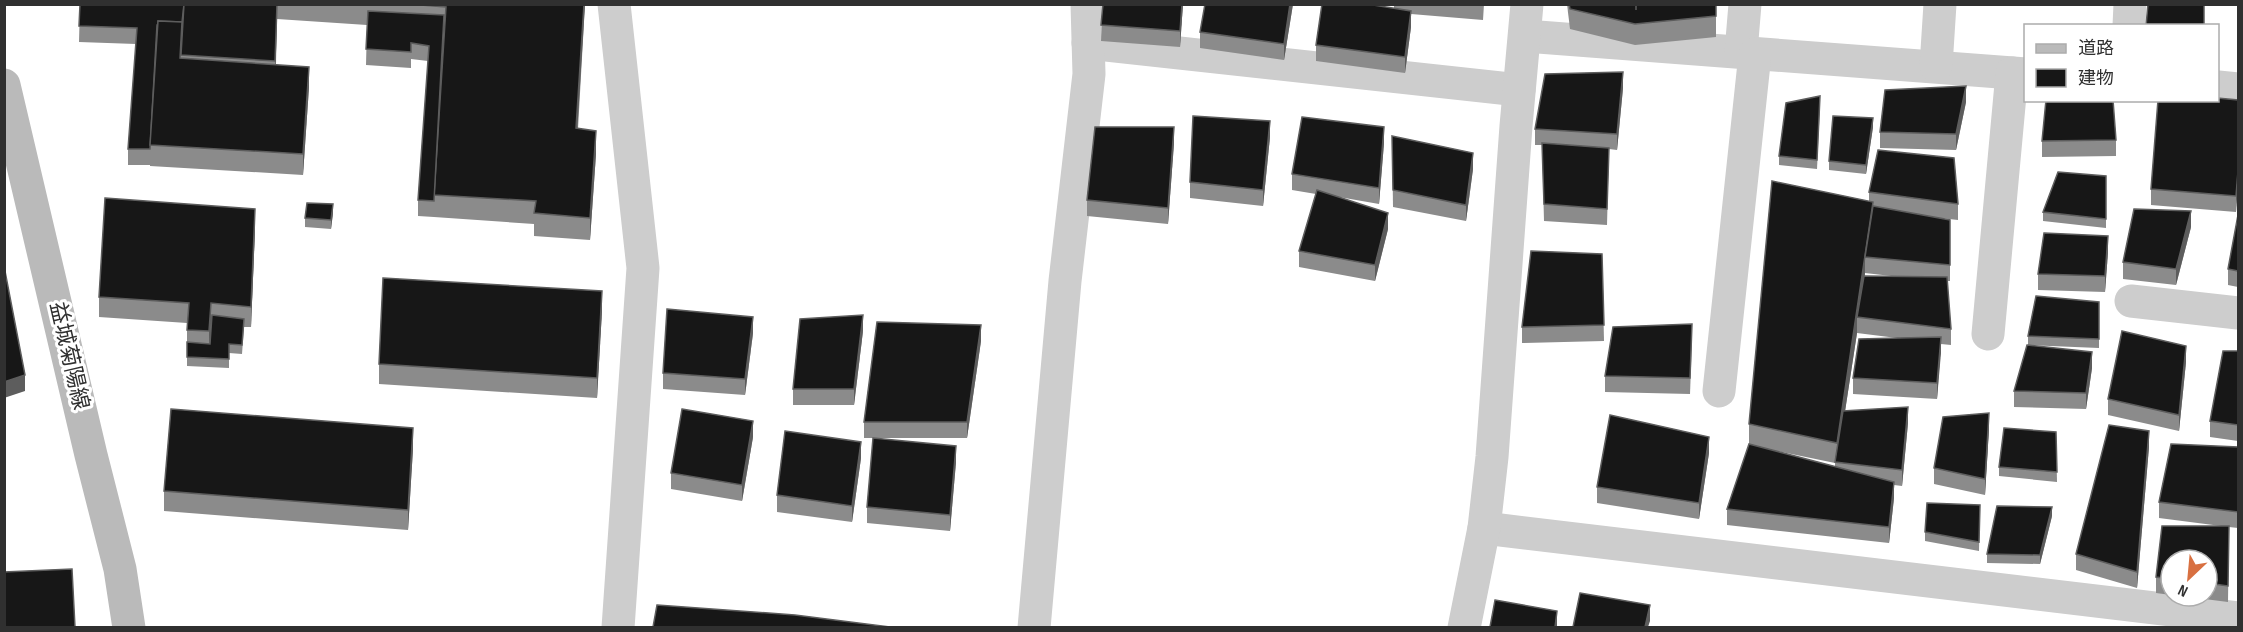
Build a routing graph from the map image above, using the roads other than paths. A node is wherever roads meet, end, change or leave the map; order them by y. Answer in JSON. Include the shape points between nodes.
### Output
{"nodes":[{"id":1,"x":614,"y":4,"type":"edge"},
{"id":2,"x":1087,"y":4,"type":"edge"},
{"id":3,"x":1745,"y":4,"type":"edge"},
{"id":4,"x":1940,"y":4,"type":"edge"},
{"id":5,"x":2130,"y":4,"type":"edge"},
{"id":6,"x":1526,"y":20,"type":"edge"},
{"id":7,"x":2129,"y":24,"type":"edge"},
{"id":8,"x":1088,"y":43,"type":"junction"},
{"id":9,"x":1748,"y":53,"type":"junction"},
{"id":10,"x":1936,"y":66,"type":"junction"},
{"id":11,"x":2019,"y":73,"type":"edge"},
{"id":12,"x":4,"y":85,"type":"edge"},
{"id":13,"x":2219,"y":87,"type":"edge"},
{"id":14,"x":2238,"y":89,"type":"edge"},
{"id":15,"x":1519,"y":90,"type":"junction"},
{"id":16,"x":2131,"y":301,"type":"dead end"},
{"id":17,"x":2238,"y":313,"type":"edge"},
{"id":18,"x":1988,"y":333,"type":"dead end"},
{"id":19,"x":1719,"y":391,"type":"dead end"},
{"id":20,"x":1484,"y":528,"type":"junction"},
{"id":21,"x":2238,"y":618,"type":"edge"},
{"id":22,"x":129,"y":627,"type":"edge"},
{"id":23,"x":618,"y":627,"type":"edge"},
{"id":24,"x":1034,"y":627,"type":"edge"},
{"id":25,"x":1464,"y":627,"type":"edge"}],
"edges":[{"from":1,"to":23,"type":"street","via":[[643,268]]},
{"from":2,"to":8,"type":"street"},
{"from":3,"to":9,"type":"street"},
{"from":4,"to":10,"type":"street"},
{"from":5,"to":7,"type":"street"},
{"from":6,"to":9,"type":"street"},
{"from":6,"to":15,"type":"street"},
{"from":8,"to":15,"type":"street"},
{"from":8,"to":24,"type":"street","via":[[1089,74],[1065,281]]},
{"from":9,"to":10,"type":"street"},
{"from":9,"to":19,"type":"street"},
{"from":10,"to":11,"type":"street"},
{"from":11,"to":18,"type":"street"},
{"from":12,"to":22,"type":"main road","name":"益城菊陽線","via":[[120,569]]},
{"from":13,"to":14,"type":"street"},
{"from":15,"to":20,"type":"street"},
{"from":16,"to":17,"type":"street"},
{"from":20,"to":21,"type":"street"},
{"from":20,"to":25,"type":"street"}]}
